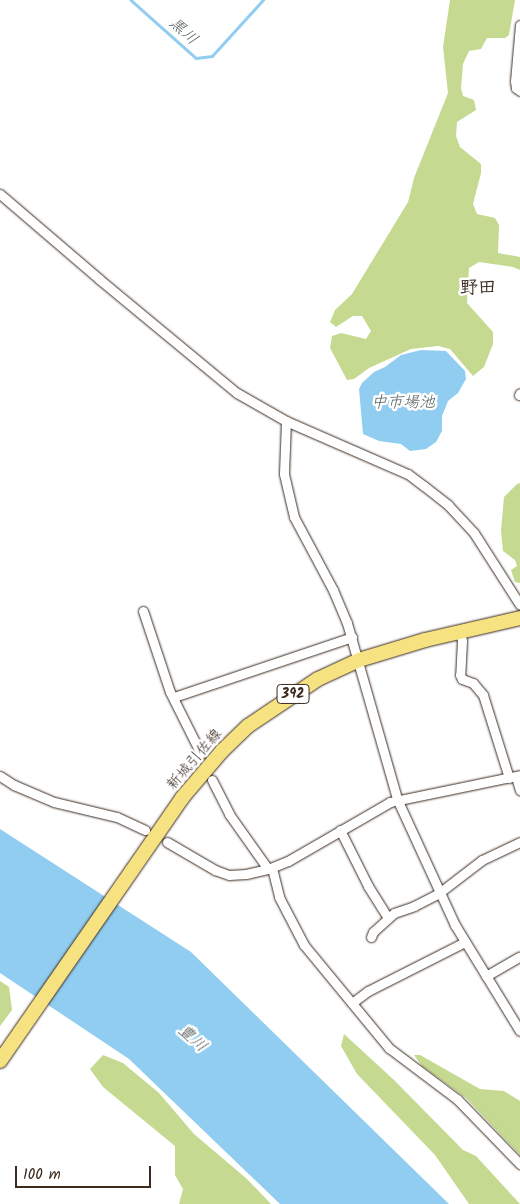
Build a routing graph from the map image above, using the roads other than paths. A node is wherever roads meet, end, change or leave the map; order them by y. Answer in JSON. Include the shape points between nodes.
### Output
{"nodes":[{"id":1,"x":520,"y":25,"type":"edge"},
{"id":2,"x":520,"y":91,"type":"edge"},
{"id":3,"x":0,"y":194,"type":"edge"},
{"id":4,"x":286,"y":421,"type":"junction"},
{"id":5,"x":520,"y":605,"type":"edge"},
{"id":6,"x":143,"y":611,"type":"dead end"},
{"id":7,"x":520,"y":618,"type":"edge"},
{"id":8,"x":460,"y":632,"type":"junction"},
{"id":9,"x":352,"y":637,"type":"junction"},
{"id":10,"x":359,"y":660,"type":"junction"},
{"id":11,"x":174,"y":697,"type":"junction"},
{"id":12,"x":200,"y":754,"type":"dead end"},
{"id":13,"x":0,"y":776,"type":"edge"},
{"id":14,"x":515,"y":777,"type":"edge"},
{"id":15,"x":212,"y":780,"type":"dead end"},
{"id":16,"x":520,"y":790,"type":"edge"},
{"id":17,"x":397,"y":800,"type":"junction"},
{"id":18,"x":145,"y":830,"type":"dead end"},
{"id":19,"x":340,"y":830,"type":"junction"},
{"id":20,"x":167,"y":842,"type":"dead end"},
{"id":21,"x":520,"y":842,"type":"edge"},
{"id":22,"x":270,"y":868,"type":"junction"},
{"id":23,"x":439,"y":893,"type":"junction"},
{"id":24,"x":388,"y":918,"type":"junction"},
{"id":25,"x":370,"y":938,"type":"dead end"},
{"id":26,"x":465,"y":942,"type":"junction"},
{"id":27,"x":520,"y":956,"type":"edge"},
{"id":28,"x":486,"y":976,"type":"junction"},
{"id":29,"x":352,"y":1003,"type":"junction"},
{"id":30,"x":520,"y":1031,"type":"edge"},
{"id":31,"x":0,"y":1061,"type":"edge"},
{"id":32,"x":520,"y":1164,"type":"edge"}],
"edges":[{"from":1,"to":2,"type":"street","via":[[515,81]]},
{"from":3,"to":4,"type":"street","via":[[210,372]]},
{"from":4,"to":5,"type":"street","via":[[408,474],[424,486],[448,505],[474,533]]},
{"from":4,"to":9,"type":"street","via":[[284,474],[294,517],[333,590]]},
{"from":6,"to":11,"type":"street"},
{"from":7,"to":8,"type":"main road","name":"新城引佐線","number":"392"},
{"from":8,"to":10,"type":"main road","name":"新城引佐線","number":"392"},
{"from":8,"to":14,"type":"street","via":[[460,675],[483,695]]},
{"from":9,"to":10,"type":"street"},
{"from":9,"to":11,"type":"street"},
{"from":10,"to":17,"type":"street"},
{"from":10,"to":31,"type":"main road","name":"新城引佐線","number":"392","via":[[318,679],[248,726],[222,751],[182,798]]},
{"from":11,"to":12,"type":"street"},
{"from":13,"to":18,"type":"street","via":[[54,802],[117,817]]},
{"from":14,"to":16,"type":"street"},
{"from":14,"to":17,"type":"street"},
{"from":15,"to":22,"type":"street","via":[[229,814]]},
{"from":17,"to":19,"type":"street","via":[[374,809]]},
{"from":17,"to":23,"type":"street"},
{"from":19,"to":22,"type":"street"},
{"from":19,"to":24,"type":"street"},
{"from":20,"to":22,"type":"street","via":[[229,875],[239,876]]},
{"from":21,"to":23,"type":"street","via":[[482,860]]},
{"from":22,"to":29,"type":"street","via":[[279,897],[304,945]]},
{"from":23,"to":24,"type":"street"},
{"from":23,"to":26,"type":"street"},
{"from":24,"to":25,"type":"street"},
{"from":26,"to":28,"type":"street"},
{"from":26,"to":29,"type":"street","via":[[368,991]]},
{"from":27,"to":28,"type":"street"},
{"from":28,"to":30,"type":"street"},
{"from":29,"to":32,"type":"street","via":[[389,1048],[457,1100]]}]}
